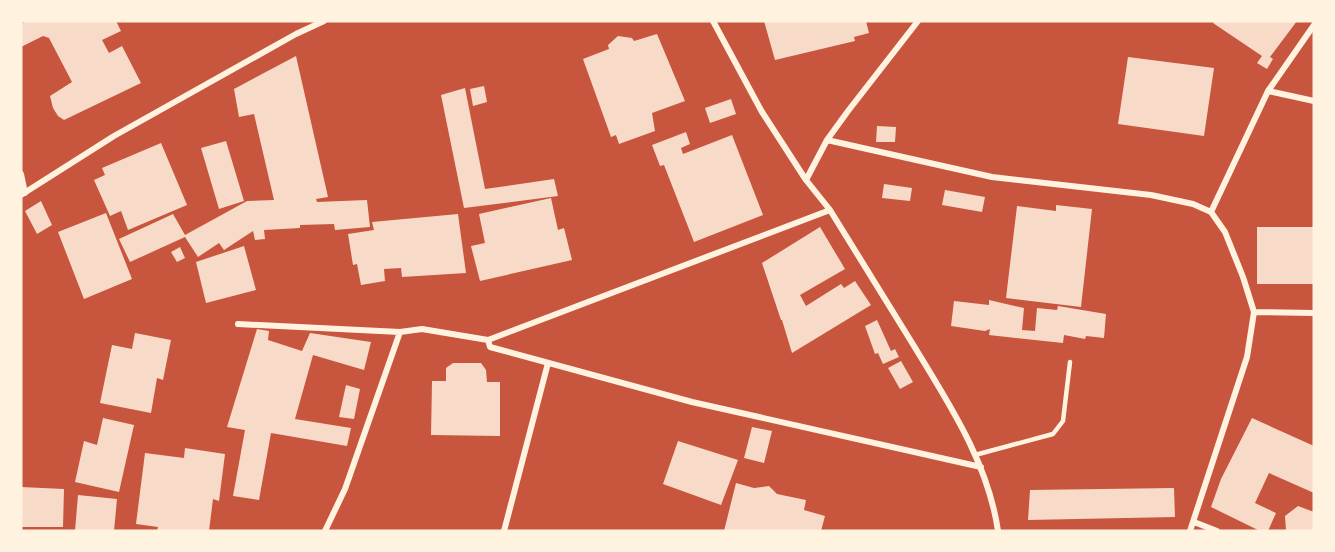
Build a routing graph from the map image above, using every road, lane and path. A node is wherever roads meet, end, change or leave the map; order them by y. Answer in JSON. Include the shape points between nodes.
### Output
{"nodes":[{"id":1,"x":324,"y":21,"type":"edge"},
{"id":2,"x":713,"y":21,"type":"edge"},
{"id":3,"x":918,"y":21,"type":"edge"},
{"id":4,"x":1314,"y":25,"type":"edge"},
{"id":5,"x":1268,"y":91,"type":"junction"},
{"id":6,"x":1314,"y":101,"type":"edge"},
{"id":7,"x":827,"y":140,"type":"junction"},
{"id":8,"x":21,"y":174,"type":"edge"},
{"id":9,"x":806,"y":180,"type":"junction"},
{"id":10,"x":23,"y":194,"type":"edge"},
{"id":11,"x":830,"y":210,"type":"junction"},
{"id":12,"x":1212,"y":212,"type":"junction"},
{"id":13,"x":1254,"y":312,"type":"junction"},
{"id":14,"x":1314,"y":313,"type":"edge"},
{"id":15,"x":238,"y":324,"type":"dead end"},
{"id":16,"x":400,"y":332,"type":"junction"},
{"id":17,"x":488,"y":340,"type":"junction"},
{"id":18,"x":1070,"y":362,"type":"dead end"},
{"id":19,"x":548,"y":363,"type":"junction"},
{"id":20,"x":975,"y":455,"type":"junction"},
{"id":21,"x":981,"y":467,"type":"junction"},
{"id":22,"x":1194,"y":522,"type":"junction"},
{"id":23,"x":325,"y":531,"type":"edge"},
{"id":24,"x":504,"y":531,"type":"edge"},
{"id":25,"x":998,"y":531,"type":"edge"},
{"id":26,"x":1190,"y":531,"type":"edge"},
{"id":27,"x":1217,"y":531,"type":"edge"}],
"edges":[{"from":1,"to":10,"type":"street","via":[[114,136]]},
{"from":2,"to":9,"type":"street","via":[[762,112]]},
{"from":3,"to":7,"type":"street"},
{"from":4,"to":5,"type":"street"},
{"from":5,"to":6,"type":"street"},
{"from":5,"to":12,"type":"street"},
{"from":7,"to":9,"type":"street"},
{"from":7,"to":12,"type":"street","via":[[992,177],[1151,195]]},
{"from":8,"to":10,"type":"street"},
{"from":9,"to":11,"type":"street"},
{"from":11,"to":17,"type":"street"},
{"from":11,"to":20,"type":"street","via":[[957,417]]},
{"from":12,"to":13,"type":"street","via":[[1225,232]]},
{"from":13,"to":14,"type":"street"},
{"from":13,"to":22,"type":"street","via":[[1247,357]]},
{"from":15,"to":16,"type":"street"},
{"from":16,"to":17,"type":"street","via":[[422,330]]},
{"from":16,"to":23,"type":"street","via":[[345,489]]},
{"from":17,"to":19,"type":"street","via":[[490,347]]},
{"from":18,"to":20,"type":"lane","via":[[1063,421],[1053,434]]},
{"from":19,"to":21,"type":"street","via":[[692,402]]},
{"from":19,"to":24,"type":"street"},
{"from":20,"to":21,"type":"street"},
{"from":21,"to":25,"type":"street"},
{"from":22,"to":26,"type":"street"},
{"from":22,"to":27,"type":"street"}]}
